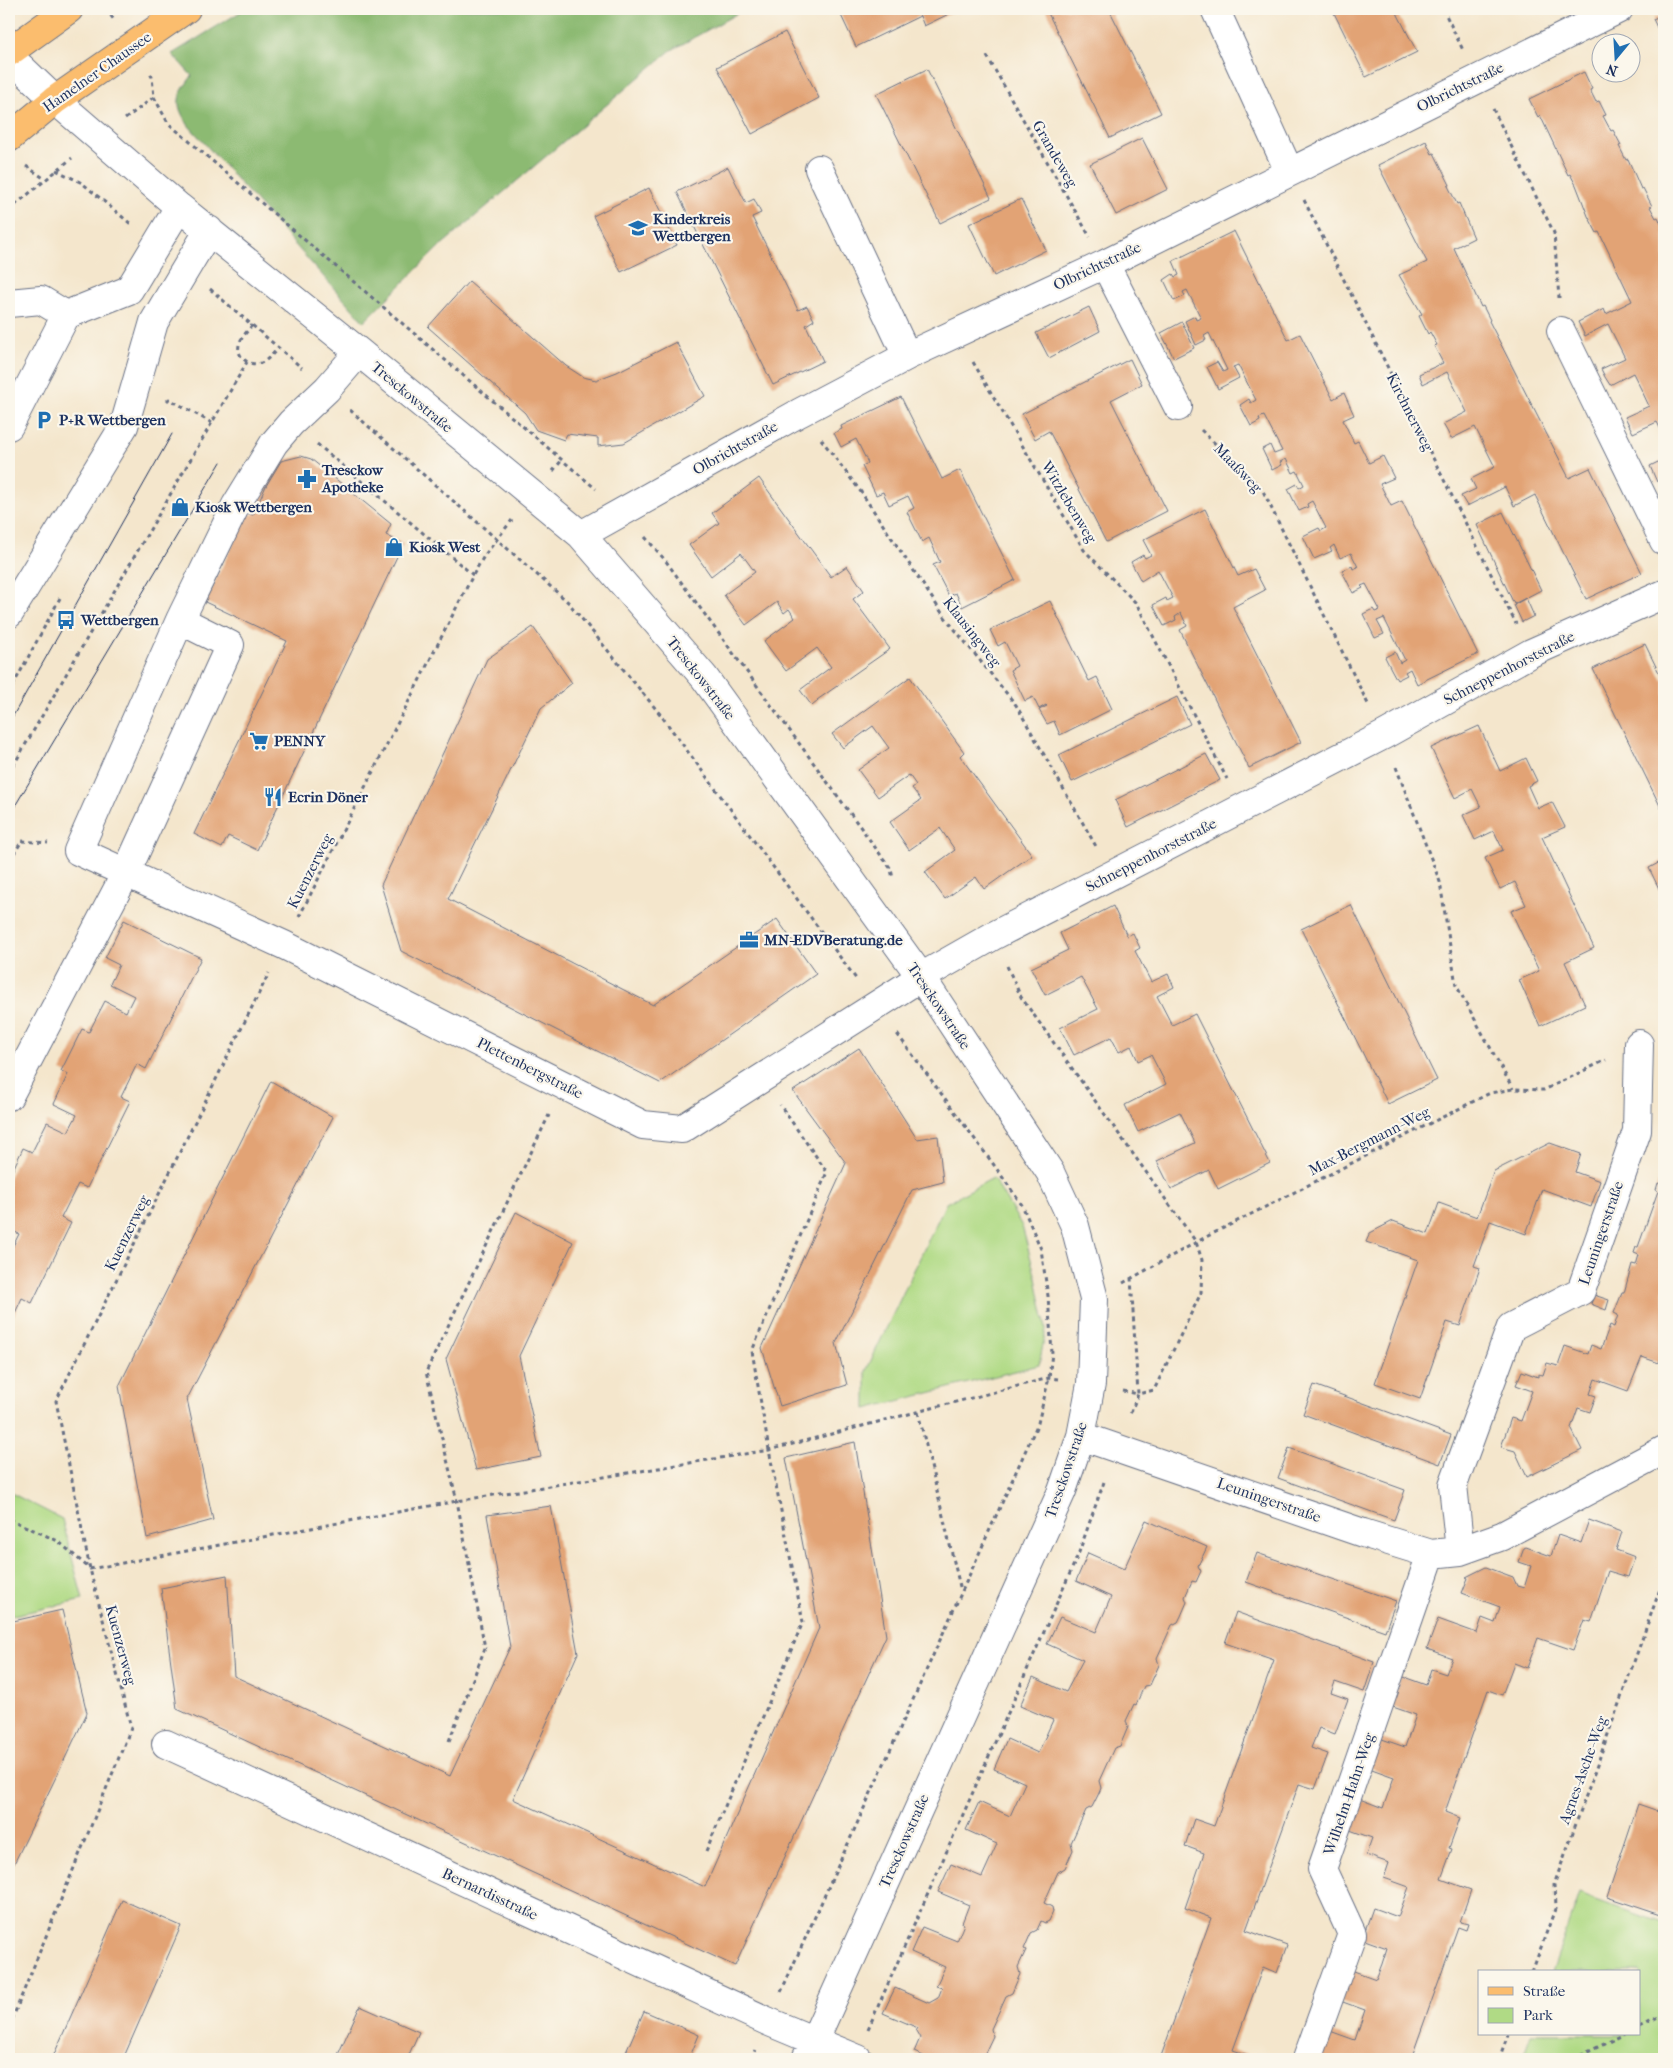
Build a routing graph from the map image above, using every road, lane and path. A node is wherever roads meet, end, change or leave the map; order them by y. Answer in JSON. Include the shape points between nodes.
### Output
{"nodes":[{"id":1,"x":70,"y":9,"type":"edge"},
{"id":2,"x":186,"y":9,"type":"edge"},
{"id":3,"x":1215,"y":9,"type":"edge"},
{"id":4,"x":1443,"y":9,"type":"edge"},
{"id":5,"x":1619,"y":9,"type":"edge"},
{"id":6,"x":9,"y":52,"type":"edge"},
{"id":7,"x":9,"y":56,"type":"edge"},
{"id":8,"x":987,"y":56,"type":"dead end"},
{"id":9,"x":1478,"y":78,"type":"junction"},
{"id":10,"x":55,"y":100,"type":"junction"},
{"id":11,"x":9,"y":138,"type":"edge"},
{"id":12,"x":99,"y":138,"type":"junction"},
{"id":13,"x":819,"y":169,"type":"dead end"},
{"id":14,"x":56,"y":170,"type":"junction"},
{"id":15,"x":1289,"y":171,"type":"junction"},
{"id":16,"x":179,"y":207,"type":"junction"},
{"id":17,"x":9,"y":210,"type":"edge"},
{"id":18,"x":209,"y":230,"type":"junction"},
{"id":19,"x":156,"y":246,"type":"junction"},
{"id":20,"x":1105,"y":264,"type":"junction"},
{"id":21,"x":185,"y":268,"type":"junction"},
{"id":22,"x":9,"y":303,"type":"edge"},
{"id":23,"x":66,"y":315,"type":"junction"},
{"id":24,"x":252,"y":325,"type":"junction"},
{"id":25,"x":1561,"y":331,"type":"joint"},
{"id":26,"x":956,"y":332,"type":"junction"},
{"id":27,"x":279,"y":347,"type":"junction"},
{"id":28,"x":360,"y":352,"type":"junction"},
{"id":29,"x":907,"y":356,"type":"junction"},
{"id":30,"x":247,"y":362,"type":"junction"},
{"id":31,"x":327,"y":389,"type":"junction"},
{"id":32,"x":1178,"y":407,"type":"joint"},
{"id":33,"x":799,"y":412,"type":"junction"},
{"id":34,"x":291,"y":423,"type":"junction"},
{"id":35,"x":9,"y":426,"type":"edge"},
{"id":36,"x":530,"y":496,"type":"junction"},
{"id":37,"x":581,"y":535,"type":"junction"},
{"id":38,"x":497,"y":539,"type":"junction"},
{"id":39,"x":1664,"y":541,"type":"edge"},
{"id":40,"x":473,"y":575,"type":"junction"},
{"id":41,"x":1664,"y":594,"type":"edge"},
{"id":42,"x":9,"y":614,"type":"edge"},
{"id":43,"x":180,"y":620,"type":"junction"},
{"id":44,"x":1531,"y":654,"type":"junction"},
{"id":45,"x":1384,"y":735,"type":"junction"},
{"id":46,"x":9,"y":773,"type":"edge"},
{"id":47,"x":1243,"y":809,"type":"junction"},
{"id":48,"x":78,"y":852,"type":"junction"},
{"id":49,"x":9,"y":861,"type":"edge"},
{"id":50,"x":126,"y":873,"type":"junction"},
{"id":51,"x":1112,"y":874,"type":"junction"},
{"id":52,"x":993,"y":936,"type":"junction"},
{"id":53,"x":284,"y":945,"type":"junction"},
{"id":54,"x":921,"y":977,"type":"junction"},
{"id":55,"x":877,"y":1006,"type":"junction"},
{"id":56,"x":1639,"y":1044,"type":"joint"},
{"id":57,"x":761,"y":1078,"type":"junction"},
{"id":58,"x":563,"y":1085,"type":"junction"},
{"id":59,"x":1513,"y":1089,"type":"junction"},
{"id":60,"x":9,"y":1096,"type":"edge"},
{"id":61,"x":1196,"y":1242,"type":"junction"},
{"id":62,"x":1131,"y":1278,"type":"junction"},
{"id":63,"x":1094,"y":1299,"type":"junction"},
{"id":64,"x":1050,"y":1378,"type":"junction"},
{"id":65,"x":1091,"y":1384,"type":"junction"},
{"id":66,"x":1138,"y":1394,"type":"junction"},
{"id":67,"x":918,"y":1412,"type":"junction"},
{"id":68,"x":1081,"y":1436,"type":"junction"},
{"id":69,"x":1116,"y":1447,"type":"junction"},
{"id":70,"x":769,"y":1450,"type":"junction"},
{"id":71,"x":1664,"y":1450,"type":"edge"},
{"id":72,"x":457,"y":1501,"type":"junction"},
{"id":73,"x":9,"y":1519,"type":"edge"},
{"id":74,"x":1460,"y":1552,"type":"junction"},
{"id":75,"x":1431,"y":1554,"type":"junction"},
{"id":76,"x":90,"y":1569,"type":"junction"},
{"id":77,"x":1664,"y":1578,"type":"edge"},
{"id":78,"x":961,"y":1591,"type":"junction"},
{"id":79,"x":449,"y":1741,"type":"dead end"},
{"id":80,"x":166,"y":1744,"type":"dead end"},
{"id":81,"x":706,"y":1851,"type":"dead end"},
{"id":82,"x":1533,"y":1970,"type":"edge"},
{"id":83,"x":1664,"y":2015,"type":"edge"},
{"id":84,"x":767,"y":2021,"type":"junction"},
{"id":85,"x":9,"y":2027,"type":"edge"},
{"id":86,"x":1640,"y":2027,"type":"edge"},
{"id":87,"x":1507,"y":2036,"type":"edge"},
{"id":88,"x":1621,"y":2036,"type":"edge"},
{"id":89,"x":810,"y":2051,"type":"edge"},
{"id":90,"x":751,"y":2059,"type":"edge"},
{"id":91,"x":857,"y":2059,"type":"edge"},
{"id":92,"x":1307,"y":2059,"type":"edge"},
{"id":93,"x":1499,"y":2059,"type":"edge"},
{"id":94,"x":1573,"y":2059,"type":"edge"}],
"edges":[{"from":1,"to":6,"type":"main road"},
{"from":2,"to":10,"type":"main road","name":"Hamelner Chaussee"},
{"from":3,"to":15,"type":"street"},
{"from":4,"to":9,"type":"path"},
{"from":5,"to":9,"type":"street","name":"Olbrichtstraße"},
{"from":7,"to":10,"type":"street","name":"Tresckowstraße"},
{"from":8,"to":20,"type":"path","name":"Grandeweg"},
{"from":9,"to":15,"type":"street","name":"Olbrichtstraße"},
{"from":9,"to":25,"type":"path","via":[[1554,233]]},
{"from":10,"to":11,"type":"main road","name":"Hamelner Chaussee"},
{"from":10,"to":12,"type":"street","name":"Tresckowstraße"},
{"from":12,"to":14,"type":"path"},
{"from":12,"to":16,"type":"street","name":"Tresckowstraße"},
{"from":13,"to":29,"type":"street"},
{"from":14,"to":17,"type":"path"},
{"from":14,"to":19,"type":"path","via":[[82,183]]},
{"from":15,"to":20,"type":"street","name":"Olbrichtstraße"},
{"from":15,"to":44,"type":"path","name":"Kirchnerweg"},
{"from":16,"to":18,"type":"street","name":"Tresckowstraße"},
{"from":16,"to":19,"type":"street"},
{"from":18,"to":21,"type":"street"},
{"from":18,"to":28,"type":"street","name":"Tresckowstraße"},
{"from":19,"to":23,"type":"street","via":[[129,290]]},
{"from":20,"to":26,"type":"street","name":"Olbrichtstraße"},
{"from":20,"to":32,"type":"street"},
{"from":21,"to":24,"type":"path"},
{"from":21,"to":42,"type":"street","via":[[154,322],[124,426]]},
{"from":22,"to":23,"type":"street","via":[[41,300]]},
{"from":23,"to":35,"type":"street"},
{"from":24,"to":27,"type":"path"},
{"from":24,"to":30,"type":"path","via":[[239,346],[240,354]]},
{"from":25,"to":39,"type":"street"},
{"from":26,"to":29,"type":"street","name":"Olbrichtstraße"},
{"from":26,"to":47,"type":"path","name":"Witzlebenweg","via":[[1084,550],[1136,603]]},
{"from":27,"to":30,"type":"path","via":[[264,362]]},
{"from":27,"to":31,"type":"path"},
{"from":28,"to":31,"type":"street"},
{"from":28,"to":36,"type":"street","name":"Tresckowstraße"},
{"from":29,"to":33,"type":"street","name":"Olbrichtstraße"},
{"from":30,"to":46,"type":"path"},
{"from":31,"to":34,"type":"street"},
{"from":31,"to":38,"type":"path"},
{"from":32,"to":45,"type":"path","name":"Maaßweg","via":[[1262,489]]},
{"from":33,"to":37,"type":"street","name":"Olbrichtstraße"},
{"from":33,"to":51,"type":"path","name":"Klausingweg","via":[[860,492],[944,616],[1016,705]]},
{"from":34,"to":40,"type":"path"},
{"from":34,"to":43,"type":"street","via":[[274,443],[236,505]]},
{"from":36,"to":37,"type":"street","name":"Tresckowstraße"},
{"from":36,"to":38,"type":"path","name":"Kuenzerweg"},
{"from":37,"to":54,"type":"street","name":"Tresckowstraße","via":[[704,677]]},
{"from":38,"to":40,"type":"path","name":"Kuenzerweg"},
{"from":38,"to":55,"type":"path","via":[[568,602],[660,714]]},
{"from":40,"to":53,"type":"path","name":"Kuenzerweg"},
{"from":41,"to":44,"type":"street","name":"Schneppenhorststraße"},
{"from":43,"to":48,"type":"street"},
{"from":43,"to":50,"type":"street","via":[[230,646]]},
{"from":44,"to":45,"type":"street","name":"Schneppenhorststraße"},
{"from":45,"to":47,"type":"street","name":"Schneppenhorststraße"},
{"from":45,"to":59,"type":"path","via":[[1440,882],[1456,985]]},
{"from":47,"to":51,"type":"street","name":"Schneppenhorststraße"},
{"from":48,"to":49,"type":"path","via":[[48,842],[22,842]]},
{"from":48,"to":50,"type":"street","name":"Plettenbergstraße"},
{"from":50,"to":53,"type":"street","name":"Plettenbergstraße"},
{"from":50,"to":60,"type":"street"},
{"from":51,"to":52,"type":"street","name":"Schneppenhorststraße"},
{"from":52,"to":54,"type":"street","name":"Schneppenhorststraße"},
{"from":52,"to":61,"type":"path","via":[[1021,997]]},
{"from":53,"to":58,"type":"street","name":"Plettenbergstraße"},
{"from":53,"to":76,"type":"path","name":"Kuenzerweg","via":[[56,1401]]},
{"from":54,"to":55,"type":"street","name":"Plettenbergstraße"},
{"from":54,"to":63,"type":"street","name":"Tresckowstraße","via":[[1050,1172],[1075,1226]]},
{"from":55,"to":57,"type":"street","name":"Plettenbergstraße"},
{"from":55,"to":64,"type":"path","via":[[1022,1205],[1041,1249],[1052,1353]]},
{"from":56,"to":59,"type":"path","name":"Max-Bergmann-Weg","via":[[1544,1090]]},
{"from":56,"to":74,"type":"street","name":"Leuningerstraße","via":[[1637,1131],[1581,1291],[1511,1327],[1453,1484]]},
{"from":57,"to":58,"type":"street","name":"Plettenbergstraße","via":[[682,1129],[644,1125]]},
{"from":57,"to":70,"type":"path","via":[[827,1172],[752,1351]]},
{"from":58,"to":72,"type":"path","via":[[426,1372]]},
{"from":59,"to":61,"type":"path","name":"Max-Bergmann-Weg","via":[[1490,1093]]},
{"from":61,"to":62,"type":"path","name":"Max-Bergmann-Weg"},
{"from":61,"to":66,"type":"path","via":[[1202,1260],[1201,1292],[1154,1390]]},
{"from":62,"to":63,"type":"path","name":"Max-Bergmann-Weg"},
{"from":62,"to":66,"type":"path"},
{"from":63,"to":65,"type":"street","name":"Tresckowstraße"},
{"from":64,"to":65,"type":"path"},
{"from":64,"to":67,"type":"path"},
{"from":64,"to":78,"type":"path","via":[[1038,1422]]},
{"from":65,"to":66,"type":"path"},
{"from":65,"to":68,"type":"street","name":"Tresckowstraße"},
{"from":66,"to":69,"type":"path"},
{"from":67,"to":70,"type":"path"},
{"from":67,"to":78,"type":"path"},
{"from":68,"to":69,"type":"street","name":"Leuningerstraße"},
{"from":68,"to":89,"type":"street","name":"Tresckowstraße","via":[[1062,1491]]},
{"from":69,"to":75,"type":"street","name":"Leuningerstraße"},
{"from":69,"to":91,"type":"path","via":[[1078,1555]]},
{"from":70,"to":72,"type":"path"},
{"from":70,"to":81,"type":"path","via":[[803,1622]]},
{"from":71,"to":74,"type":"street","name":"Leuningerstraße","via":[[1502,1536]]},
{"from":72,"to":76,"type":"path"},
{"from":72,"to":79,"type":"path","via":[[486,1648]]},
{"from":73,"to":76,"type":"path","via":[[58,1541]]},
{"from":74,"to":75,"type":"street","name":"Leuningerstraße"},
{"from":75,"to":92,"type":"street","name":"Wilhelm-Hahn-Weg","via":[[1322,1869],[1352,1934]]},
{"from":76,"to":85,"type":"path","name":"Kuenzerweg","via":[[132,1728]]},
{"from":77,"to":82,"type":"path","name":"Agnes-Asche-Weg","via":[[1554,1885],[1555,1909]]},
{"from":78,"to":84,"type":"path"},
{"from":80,"to":84,"type":"street","name":"Bernardisstraße"},
{"from":83,"to":86,"type":"path"},
{"from":84,"to":89,"type":"street","name":"Bernardisstraße"},
{"from":84,"to":90,"type":"path"},
{"from":87,"to":93,"type":"path"},
{"from":88,"to":94,"type":"path"},
{"from":89,"to":91,"type":"street","name":"Bernardisstraße"}]}
